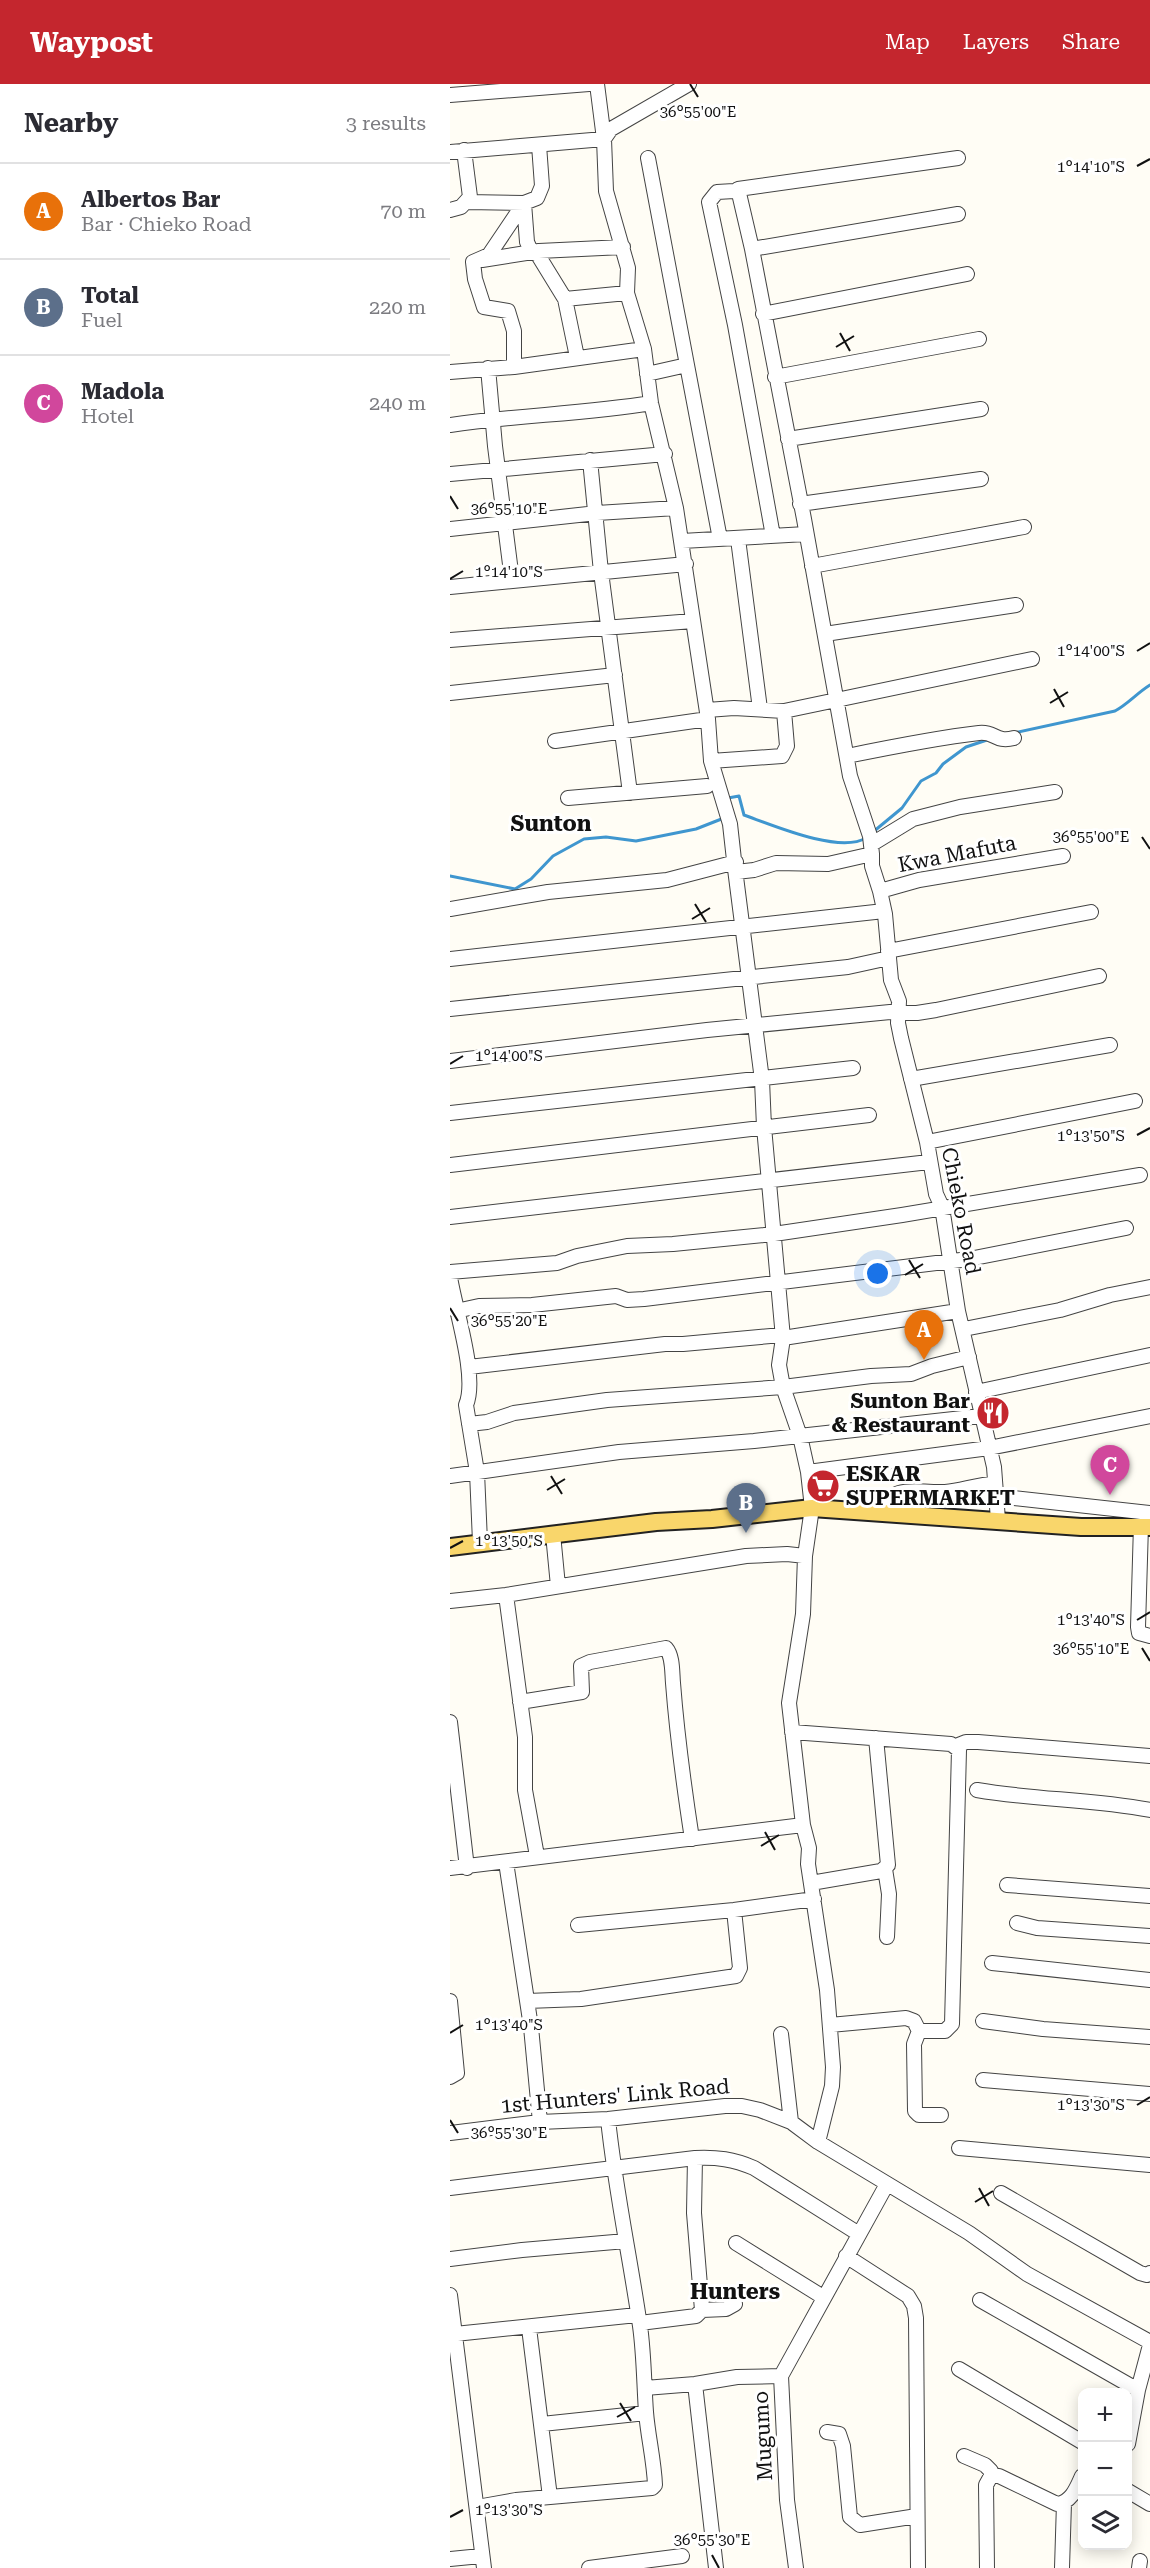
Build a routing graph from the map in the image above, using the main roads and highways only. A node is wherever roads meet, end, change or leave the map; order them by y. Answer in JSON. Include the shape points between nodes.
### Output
{"nodes":[{"id":1,"x":1147,"y":1522,"type":"edge"},
{"id":2,"x":450,"y":1546,"type":"edge"}],
"edges":[{"from":1,"to":2,"type":"main road","via":[[1081,1527],[812,1508]]}]}
